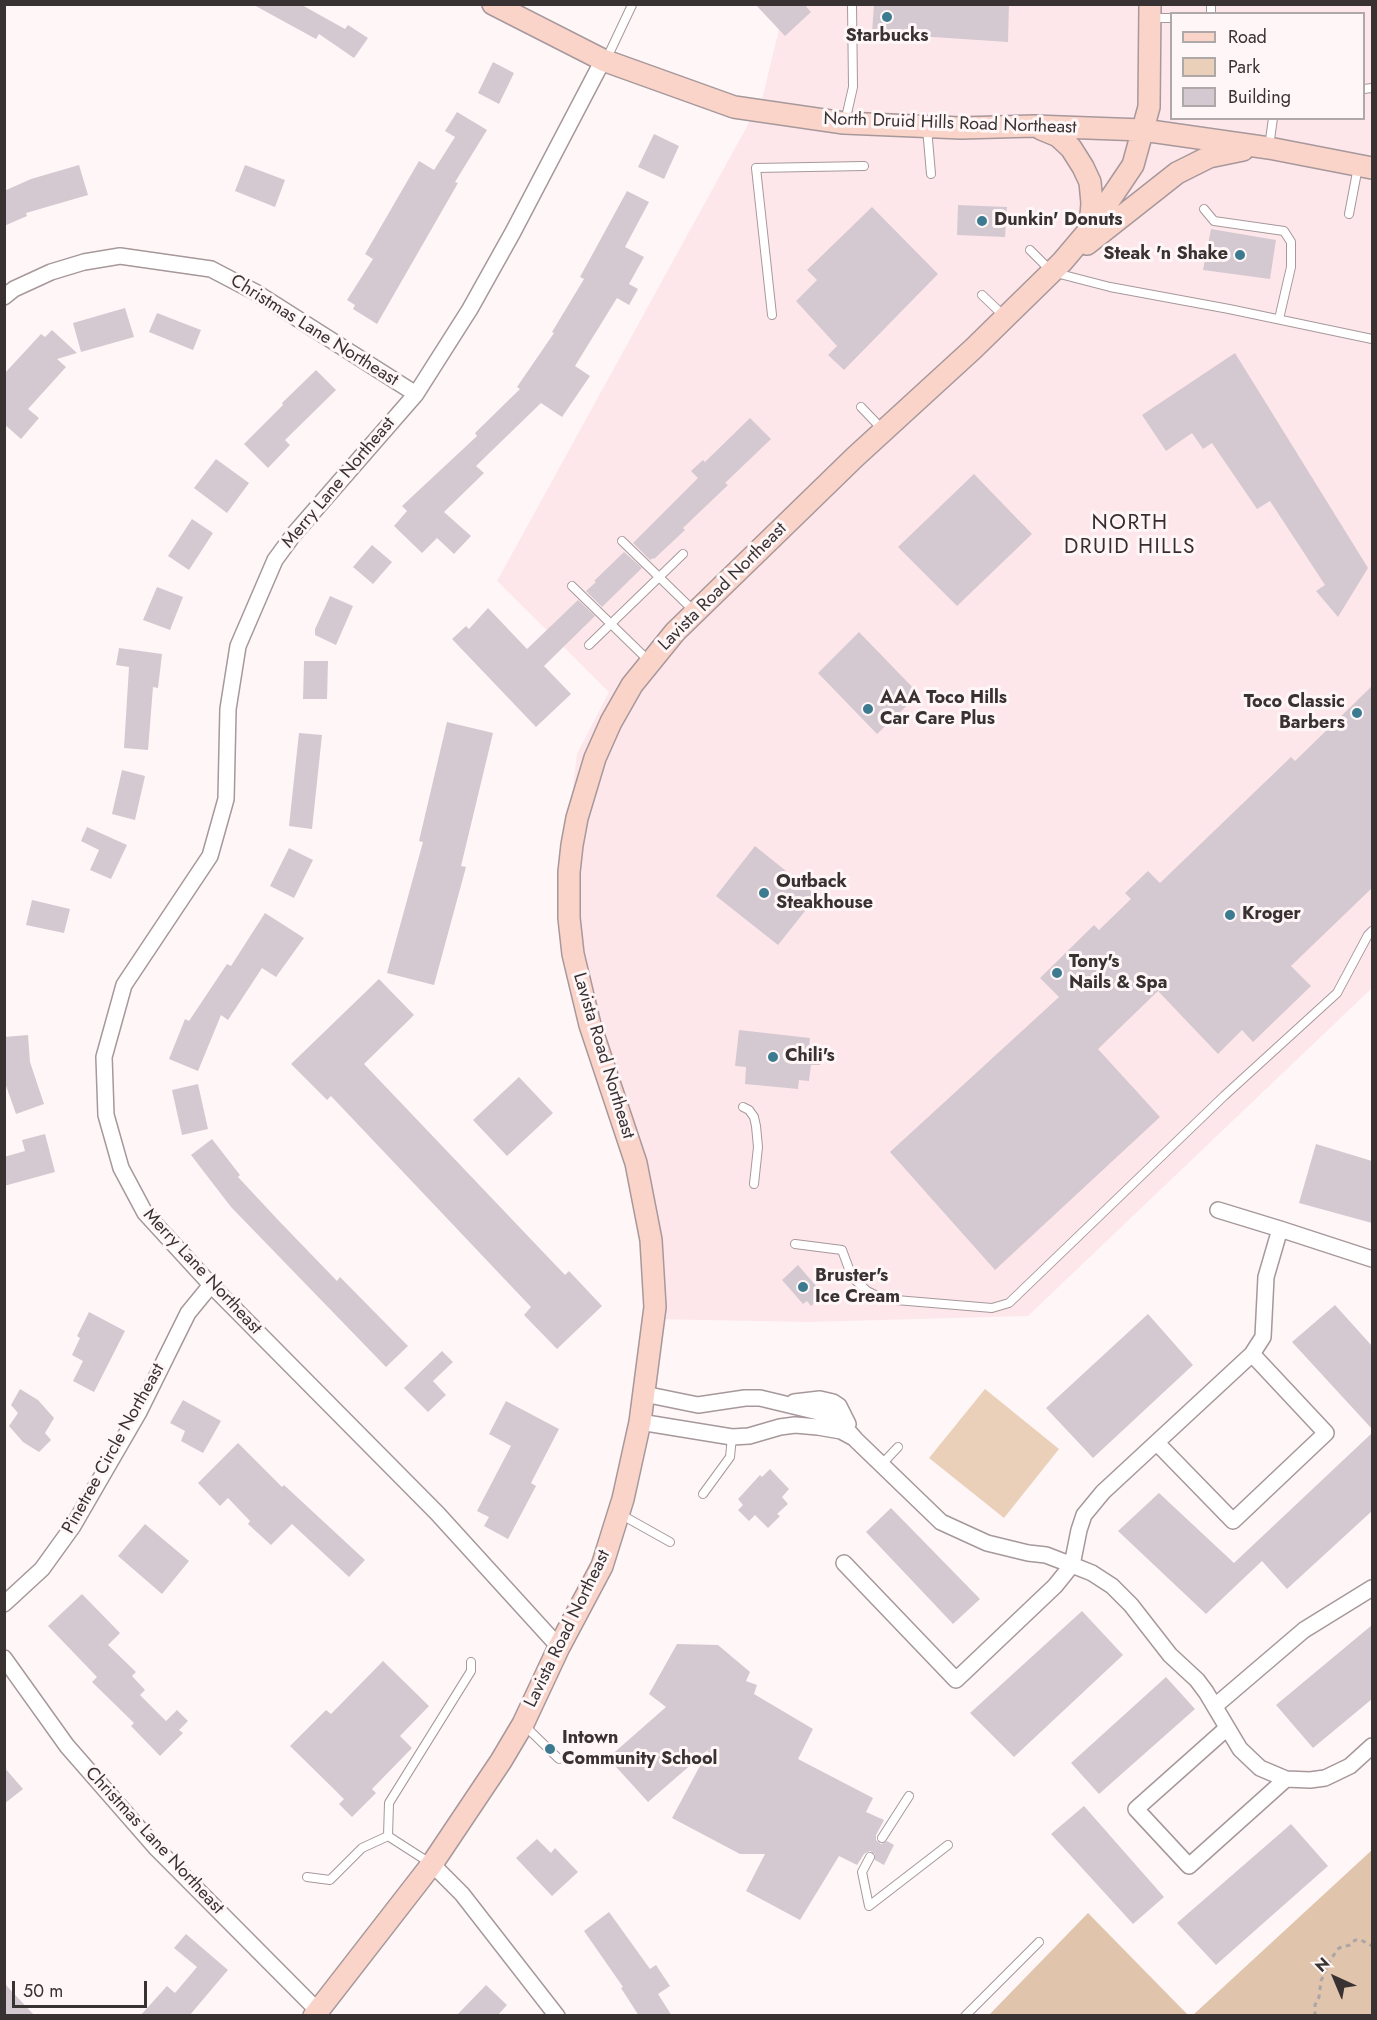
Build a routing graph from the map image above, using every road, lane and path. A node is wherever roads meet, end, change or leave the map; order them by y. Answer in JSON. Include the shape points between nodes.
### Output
{"nodes":[{"id":1,"x":493,"y":4,"type":"edge"},
{"id":2,"x":852,"y":4,"type":"edge"},
{"id":3,"x":632,"y":5,"type":"edge"},
{"id":4,"x":1150,"y":11,"type":"edge"},
{"id":5,"x":1170,"y":17,"type":"edge"},
{"id":6,"x":604,"y":61,"type":"junction"},
{"id":7,"x":1273,"y":120,"type":"edge"},
{"id":8,"x":844,"y":123,"type":"junction"},
{"id":9,"x":927,"y":126,"type":"junction"},
{"id":10,"x":1034,"y":126,"type":"junction"},
{"id":11,"x":1143,"y":130,"type":"junction"},
{"id":12,"x":1266,"y":148,"type":"junction"},
{"id":13,"x":864,"y":166,"type":"dead end"},
{"id":14,"x":1365,"y":167,"type":"edge"},
{"id":15,"x":931,"y":174,"type":"dead end"},
{"id":16,"x":1204,"y":209,"type":"dead end"},
{"id":17,"x":1349,"y":214,"type":"dead end"},
{"id":18,"x":1090,"y":229,"type":"junction"},
{"id":19,"x":1030,"y":250,"type":"dead end"},
{"id":20,"x":1057,"y":267,"type":"junction"},
{"id":21,"x":982,"y":295,"type":"dead end"},
{"id":22,"x":4,"y":297,"type":"edge"},
{"id":23,"x":772,"y":315,"type":"dead end"},
{"id":24,"x":1005,"y":317,"type":"junction"},
{"id":25,"x":1279,"y":319,"type":"junction"},
{"id":26,"x":1372,"y":339,"type":"edge"},
{"id":27,"x":416,"y":394,"type":"junction"},
{"id":28,"x":861,"y":407,"type":"dead end"},
{"id":29,"x":884,"y":431,"type":"junction"},
{"id":30,"x":622,"y":541,"type":"dead end"},
{"id":31,"x":683,"y":554,"type":"dead end"},
{"id":32,"x":660,"y":578,"type":"junction"},
{"id":33,"x":572,"y":586,"type":"dead end"},
{"id":34,"x":696,"y":612,"type":"junction"},
{"id":35,"x":612,"y":624,"type":"junction"},
{"id":36,"x":590,"y":645,"type":"dead end"},
{"id":37,"x":650,"y":662,"type":"junction"},
{"id":38,"x":1372,"y":931,"type":"edge"},
{"id":39,"x":742,"y":1107,"type":"dead end"},
{"id":40,"x":754,"y":1184,"type":"dead end"},
{"id":41,"x":1218,"y":1210,"type":"dead end"},
{"id":42,"x":1280,"y":1229,"type":"junction"},
{"id":43,"x":795,"y":1244,"type":"dead end"},
{"id":44,"x":1372,"y":1259,"type":"edge"},
{"id":45,"x":211,"y":1285,"type":"junction"},
{"id":46,"x":1252,"y":1354,"type":"junction"},
{"id":47,"x":644,"y":1394,"type":"junction"},
{"id":48,"x":640,"y":1422,"type":"junction"},
{"id":49,"x":732,"y":1437,"type":"junction"},
{"id":50,"x":856,"y":1440,"type":"junction"},
{"id":51,"x":1157,"y":1443,"type":"junction"},
{"id":52,"x":898,"y":1447,"type":"dead end"},
{"id":53,"x":882,"y":1464,"type":"junction"},
{"id":54,"x":703,"y":1494,"type":"dead end"},
{"id":55,"x":618,"y":1513,"type":"junction"},
{"id":56,"x":670,"y":1542,"type":"dead end"},
{"id":57,"x":844,"y":1563,"type":"dead end"},
{"id":58,"x":1072,"y":1564,"type":"junction"},
{"id":59,"x":1372,"y":1588,"type":"edge"},
{"id":60,"x":4,"y":1604,"type":"edge"},
{"id":61,"x":560,"y":1647,"type":"junction"},
{"id":62,"x":4,"y":1658,"type":"edge"},
{"id":63,"x":471,"y":1662,"type":"dead end"},
{"id":64,"x":1215,"y":1706,"type":"junction"},
{"id":65,"x":523,"y":1724,"type":"junction"},
{"id":66,"x":1227,"y":1728,"type":"junction"},
{"id":67,"x":1372,"y":1746,"type":"edge"},
{"id":68,"x":559,"y":1759,"type":"dead end"},
{"id":69,"x":1286,"y":1779,"type":"junction"},
{"id":70,"x":909,"y":1796,"type":"dead end"},
{"id":71,"x":388,"y":1836,"type":"junction"},
{"id":72,"x":882,"y":1838,"type":"dead end"},
{"id":73,"x":948,"y":1845,"type":"dead end"},
{"id":74,"x":870,"y":1857,"type":"dead end"},
{"id":75,"x":432,"y":1864,"type":"junction"},
{"id":76,"x":307,"y":1877,"type":"dead end"},
{"id":77,"x":1040,"y":1942,"type":"dead end"},
{"id":78,"x":1372,"y":1946,"type":"edge"},
{"id":79,"x":316,"y":2013,"type":"edge"},
{"id":80,"x":557,"y":2016,"type":"edge"},
{"id":81,"x":965,"y":2016,"type":"edge"},
{"id":82,"x":1316,"y":2016,"type":"edge"}],
"edges":[{"from":1,"to":6,"type":"main road","name":"North Druid Hills Road Northeast"},
{"from":2,"to":8,"type":"lane","via":[[853,87]]},
{"from":3,"to":6,"type":"lane"},
{"from":4,"to":5,"type":"lane"},
{"from":4,"to":11,"type":"main road","name":"Lavista Road Northeast","via":[[1149,107]]},
{"from":6,"to":8,"type":"main road","name":"North Druid Hills Road Northeast","via":[[734,107]]},
{"from":6,"to":27,"type":"street","name":"Merry Lane Northeast","via":[[470,309]]},
{"from":7,"to":12,"type":"lane"},
{"from":8,"to":9,"type":"main road","name":"North Druid Hills Road Northeast"},
{"from":9,"to":10,"type":"main road","name":"North Druid Hills Road Northeast"},
{"from":9,"to":15,"type":"lane"},
{"from":10,"to":11,"type":"main road","name":"North Druid Hills Road Northeast"},
{"from":10,"to":18,"type":"main road","via":[[1058,136],[1083,166],[1090,182]]},
{"from":11,"to":12,"type":"main road","name":"North Druid Hills Road Northeast"},
{"from":11,"to":18,"type":"main road","name":"Lavista Road Northeast","via":[[1133,165]]},
{"from":12,"to":14,"type":"main road","name":"North Druid Hills Road Northeast"},
{"from":12,"to":20,"type":"main road","via":[[1209,157],[1177,173]]},
{"from":13,"to":23,"type":"lane","via":[[756,168]]},
{"from":14,"to":17,"type":"lane"},
{"from":16,"to":25,"type":"lane","via":[[1214,220],[1284,231],[1291,242],[1291,267]]},
{"from":18,"to":20,"type":"main road","name":"Lavista Road Northeast"},
{"from":19,"to":20,"type":"lane"},
{"from":20,"to":24,"type":"main road","name":"Lavista Road Northeast"},
{"from":20,"to":25,"type":"lane","via":[[1110,287]]},
{"from":21,"to":24,"type":"lane"},
{"from":22,"to":27,"type":"street","name":"Christmas Lane Northeast","via":[[51,272],[120,256],[211,269],[257,293]]},
{"from":24,"to":29,"type":"main road","name":"Lavista Road Northeast"},
{"from":25,"to":26,"type":"lane"},
{"from":27,"to":45,"type":"street","name":"Merry Lane Northeast","via":[[275,560],[238,646],[228,710],[226,798],[210,856],[124,985],[104,1057],[106,1115],[121,1168],[145,1213]]},
{"from":28,"to":29,"type":"lane"},
{"from":29,"to":34,"type":"main road","name":"Lavista Road Northeast"},
{"from":30,"to":32,"type":"lane"},
{"from":31,"to":32,"type":"lane"},
{"from":32,"to":34,"type":"lane"},
{"from":32,"to":35,"type":"lane"},
{"from":33,"to":35,"type":"lane"},
{"from":34,"to":37,"type":"main road","name":"Lavista Road Northeast"},
{"from":35,"to":36,"type":"lane"},
{"from":35,"to":37,"type":"lane"},
{"from":37,"to":47,"type":"main road","name":"Lavista Road Northeast","via":[[616,712],[595,758],[577,818],[569,872],[575,965],[636,1162],[651,1240],[655,1307]]},
{"from":38,"to":43,"type":"lane","via":[[1336,993],[1224,1095],[1009,1303],[992,1308],[884,1299],[867,1291],[852,1277],[842,1250]]},
{"from":39,"to":40,"type":"lane","via":[[749,1110],[756,1126]]},
{"from":41,"to":42,"type":"street"},
{"from":42,"to":44,"type":"street"},
{"from":42,"to":46,"type":"street","via":[[1266,1276],[1263,1336]]},
{"from":45,"to":60,"type":"street","name":"Pinetree Circle Northeast","via":[[188,1312],[139,1412],[74,1526],[42,1569]]},
{"from":45,"to":61,"type":"street","name":"Merry Lane Northeast","via":[[437,1513]]},
{"from":46,"to":51,"type":"street"},
{"from":46,"to":51,"type":"street","via":[[1326,1433],[1233,1521]]},
{"from":47,"to":48,"type":"main road","name":"Lavista Road Northeast"},
{"from":47,"to":50,"type":"street","via":[[698,1405],[760,1398],[835,1416]]},
{"from":48,"to":49,"type":"street"},
{"from":48,"to":55,"type":"main road","name":"Lavista Road Northeast"},
{"from":49,"to":50,"type":"street","via":[[795,1425],[841,1431]]},
{"from":49,"to":54,"type":"lane","via":[[730,1457]]},
{"from":50,"to":53,"type":"street"},
{"from":51,"to":58,"type":"street","via":[[1102,1492],[1084,1515]]},
{"from":52,"to":53,"type":"lane"},
{"from":53,"to":58,"type":"street","via":[[950,1526],[987,1543]]},
{"from":55,"to":56,"type":"lane"},
{"from":55,"to":61,"type":"main road","name":"Lavista Road Northeast","via":[[602,1566]]},
{"from":57,"to":58,"type":"street","via":[[956,1680],[1055,1586]]},
{"from":58,"to":64,"type":"street","via":[[1112,1586],[1170,1655],[1197,1680]]},
{"from":59,"to":64,"type":"street","via":[[1304,1630]]},
{"from":61,"to":65,"type":"main road","name":"Lavista Road Northeast"},
{"from":62,"to":79,"type":"street","name":"Christmas Lane Northeast","via":[[67,1746],[157,1849]]},
{"from":63,"to":71,"type":"lane","via":[[471,1671],[389,1803]]},
{"from":64,"to":66,"type":"street"},
{"from":65,"to":68,"type":"lane"},
{"from":65,"to":75,"type":"main road","name":"Lavista Road Northeast"},
{"from":66,"to":69,"type":"street","via":[[1250,1760]]},
{"from":66,"to":69,"type":"street","via":[[1136,1809],[1189,1866]]},
{"from":67,"to":69,"type":"street","via":[[1339,1773],[1310,1780]]},
{"from":70,"to":72,"type":"lane"},
{"from":71,"to":75,"type":"lane"},
{"from":71,"to":76,"type":"lane","via":[[362,1848],[330,1880]]},
{"from":73,"to":74,"type":"lane","via":[[869,1906],[862,1872]]},
{"from":75,"to":79,"type":"main road","name":"Lavista Road Northeast"},
{"from":75,"to":80,"type":"street","via":[[462,1894]]},
{"from":77,"to":81,"type":"lane"},
{"from":78,"to":82,"type":"path","via":[[1355,1940],[1339,1948],[1322,1981]]}]}
